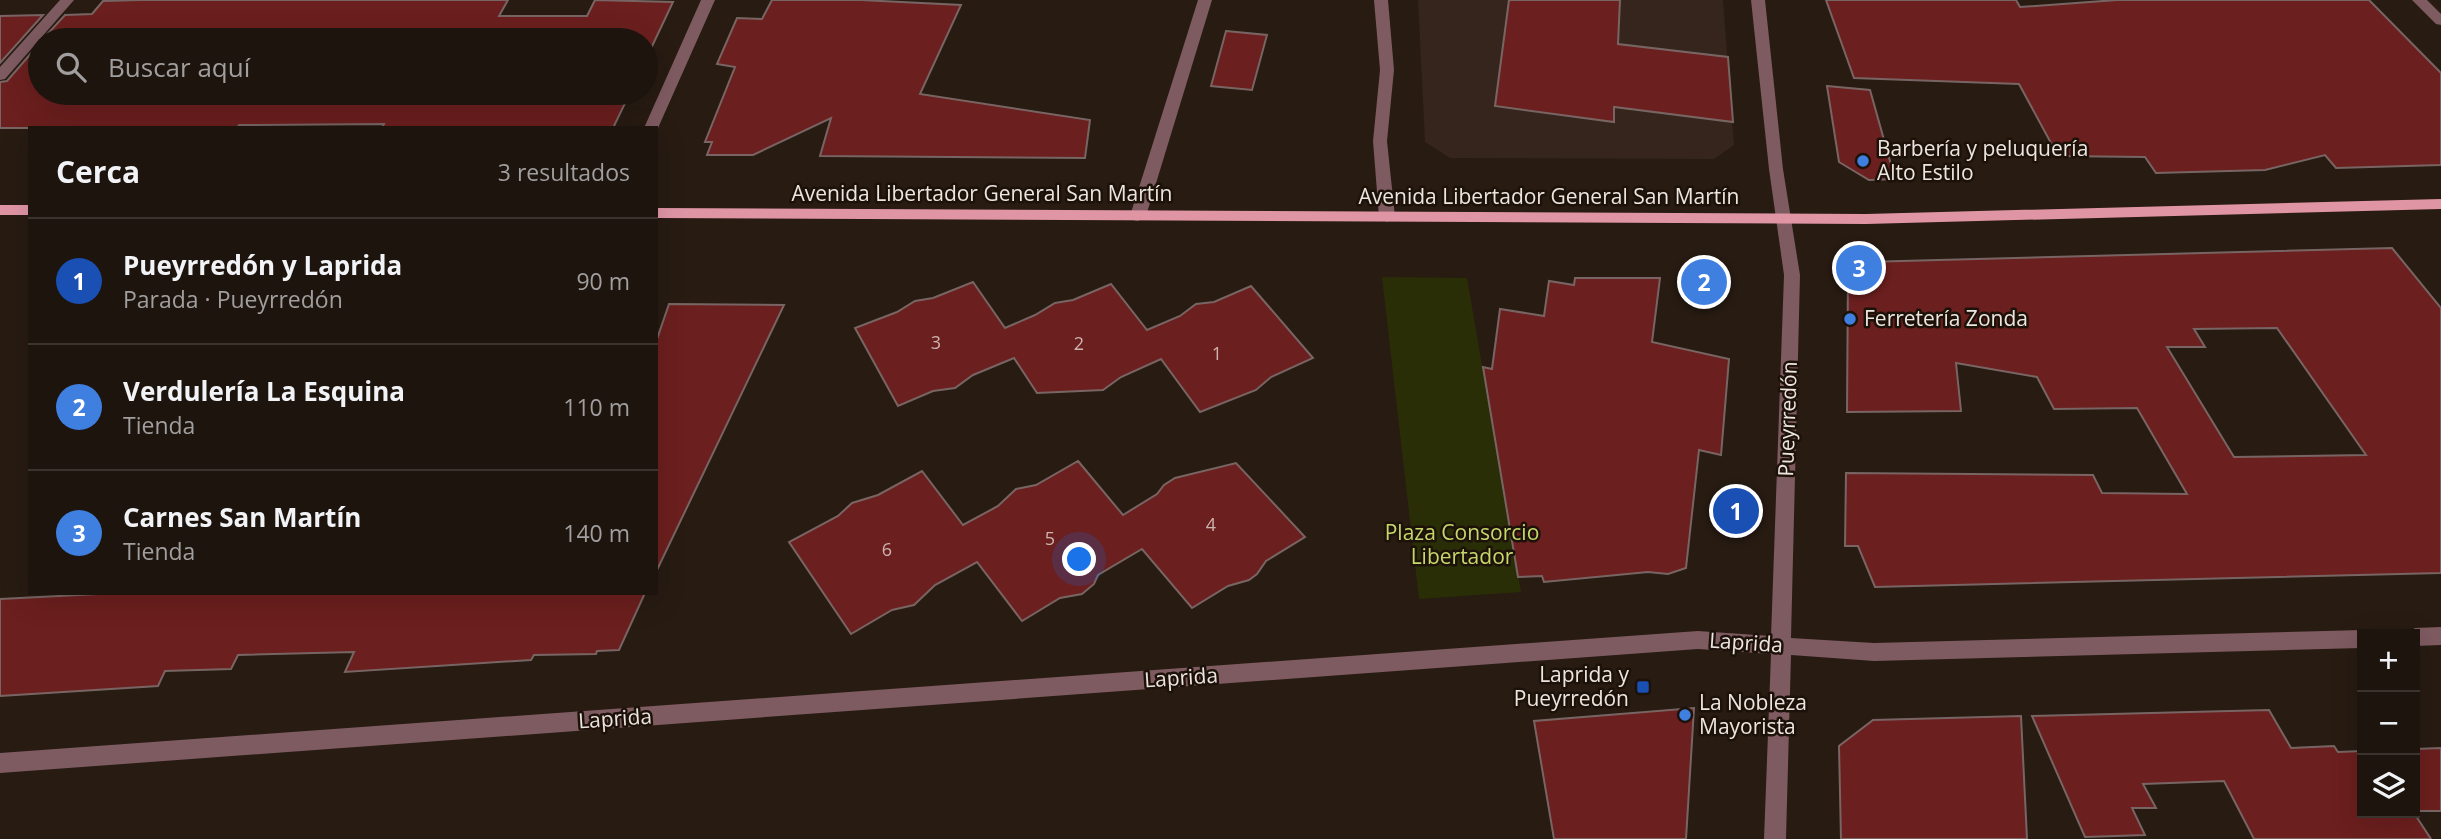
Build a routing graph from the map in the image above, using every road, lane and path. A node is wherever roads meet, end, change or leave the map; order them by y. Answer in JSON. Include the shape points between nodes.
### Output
{"nodes":[{"id":1,"x":67,"y":0,"type":"edge"},
{"id":2,"x":708,"y":0,"type":"edge"},
{"id":3,"x":1205,"y":0,"type":"edge"},
{"id":4,"x":1381,"y":0,"type":"edge"},
{"id":5,"x":1758,"y":0,"type":"edge"},
{"id":6,"x":2419,"y":0,"type":"edge"},
{"id":7,"x":2441,"y":21,"type":"edge"},
{"id":8,"x":42,"y":28,"type":"edge"},
{"id":9,"x":28,"y":44,"type":"edge"},
{"id":10,"x":0,"y":76,"type":"edge"},
{"id":11,"x":652,"y":126,"type":"edge"},
{"id":12,"x":2441,"y":204,"type":"edge"},
{"id":13,"x":0,"y":210,"type":"edge"},
{"id":14,"x":28,"y":210,"type":"edge"},
{"id":15,"x":658,"y":213,"type":"edge"},
{"id":16,"x":1139,"y":216,"type":"junction"},
{"id":17,"x":1387,"y":217,"type":"junction"},
{"id":18,"x":1784,"y":219,"type":"junction"},
{"id":19,"x":2441,"y":636,"type":"edge"},
{"id":20,"x":2420,"y":637,"type":"edge"},
{"id":21,"x":2357,"y":639,"type":"edge"},
{"id":22,"x":1781,"y":646,"type":"junction"},
{"id":23,"x":0,"y":763,"type":"edge"},
{"id":24,"x":1776,"y":839,"type":"edge"}],
"edges":[{"from":1,"to":8,"type":"street"},
{"from":2,"to":11,"type":"street"},
{"from":3,"to":16,"type":"street"},
{"from":4,"to":17,"type":"street","via":[[1387,70],[1380,141]]},
{"from":5,"to":18,"type":"street","name":"Pueyrredón"},
{"from":6,"to":7,"type":"street"},
{"from":9,"to":10,"type":"street"},
{"from":12,"to":18,"type":"main road","name":"Avenida Libertador General San Martín"},
{"from":13,"to":14,"type":"main road"},
{"from":15,"to":16,"type":"main road","name":"Avenida Libertador General San Martín"},
{"from":16,"to":17,"type":"main road","name":"Avenida Libertador General San Martín"},
{"from":17,"to":18,"type":"main road","name":"Avenida Libertador General San Martín"},
{"from":18,"to":22,"type":"street","name":"Pueyrredón","via":[[1792,275]]},
{"from":19,"to":20,"type":"street"},
{"from":21,"to":22,"type":"street","name":"Laprida","via":[[1874,652]]},
{"from":22,"to":23,"type":"street","name":"Laprida","via":[[1698,640]]},
{"from":22,"to":24,"type":"street","name":"Pueyrredón"}]}
